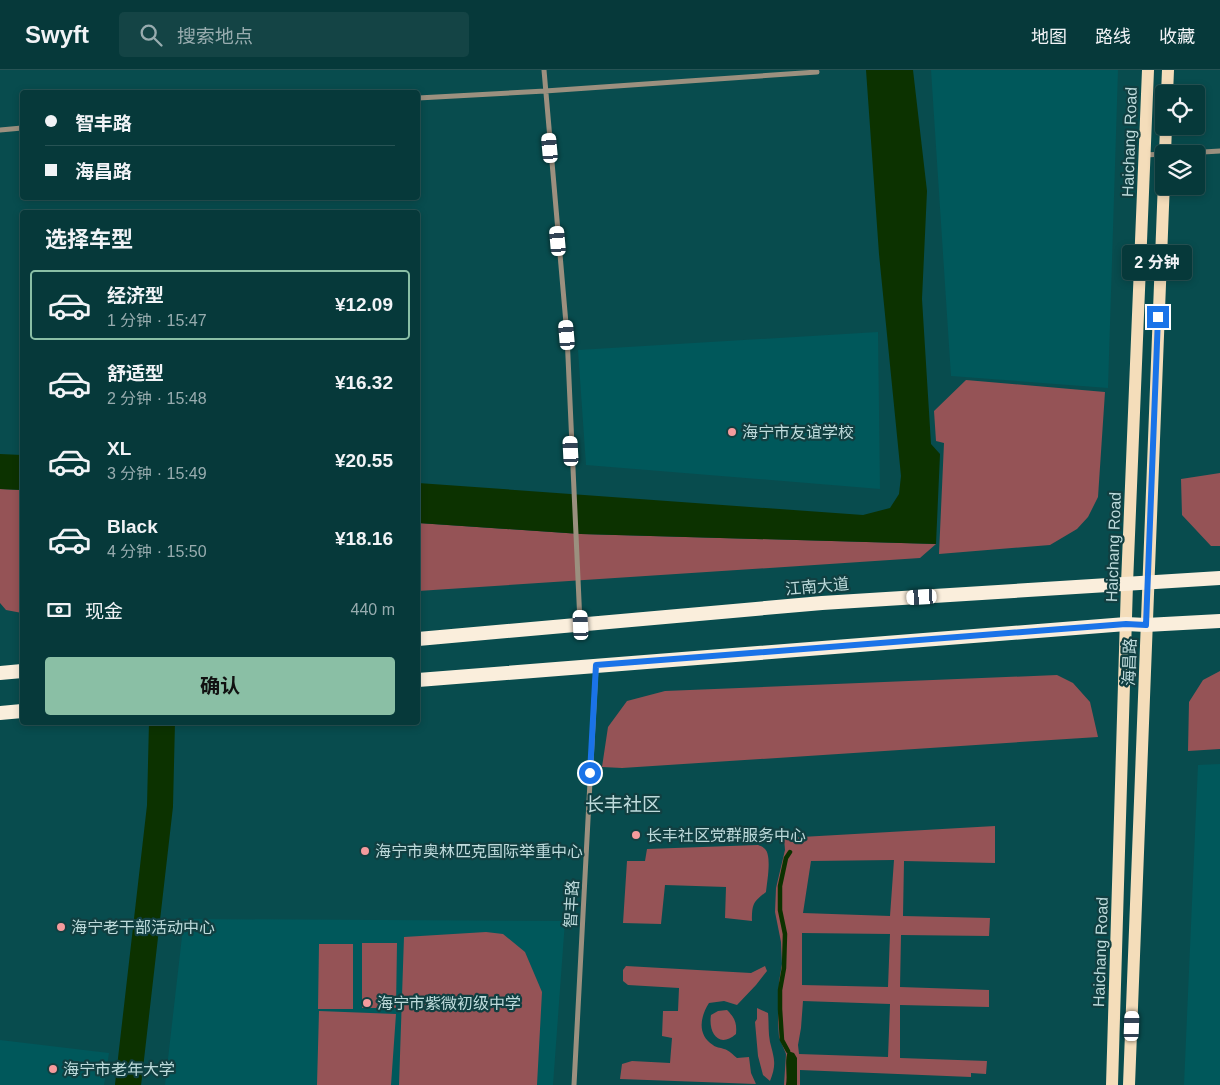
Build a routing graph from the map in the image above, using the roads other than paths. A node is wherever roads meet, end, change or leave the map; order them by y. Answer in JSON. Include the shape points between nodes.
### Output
{"nodes":[{"id":1,"x":544,"y":70,"type":"edge"},
{"id":2,"x":1148,"y":70,"type":"edge"},
{"id":3,"x":1168,"y":70,"type":"edge"},
{"id":4,"x":817,"y":72,"type":"dead end"},
{"id":5,"x":1167,"y":85,"type":"edge"},
{"id":6,"x":545,"y":91,"type":"junction"},
{"id":7,"x":420,"y":98,"type":"edge"},
{"id":8,"x":20,"y":128,"type":"edge"},
{"id":9,"x":0,"y":130,"type":"edge"},
{"id":10,"x":1220,"y":151,"type":"edge"},
{"id":11,"x":1205,"y":152,"type":"edge"},
{"id":12,"x":1155,"y":154,"type":"edge"},
{"id":13,"x":1144,"y":155,"type":"junction"},
{"id":14,"x":1163,"y":195,"type":"edge"},
{"id":15,"x":1220,"y":578,"type":"edge"},
{"id":16,"x":1148,"y":582,"type":"junction"},
{"id":17,"x":1127,"y":584,"type":"junction"},
{"id":18,"x":1220,"y":621,"type":"edge"},
{"id":19,"x":1126,"y":624,"type":"junction"},
{"id":20,"x":581,"y":625,"type":"junction"},
{"id":21,"x":1146,"y":625,"type":"junction"},
{"id":22,"x":420,"y":639,"type":"edge"},
{"id":23,"x":596,"y":665,"type":"junction"},
{"id":24,"x":20,"y":671,"type":"edge"},
{"id":25,"x":0,"y":672,"type":"edge"},
{"id":26,"x":420,"y":680,"type":"edge"},
{"id":27,"x":20,"y":711,"type":"edge"},
{"id":28,"x":0,"y":713,"type":"edge"},
{"id":29,"x":574,"y":1085,"type":"edge"},
{"id":30,"x":1112,"y":1085,"type":"edge"},
{"id":31,"x":1129,"y":1085,"type":"edge"}],
"edges":[{"from":1,"to":6,"type":"street"},
{"from":2,"to":13,"type":"main road","name":"Haichang Road"},
{"from":3,"to":5,"type":"main road"},
{"from":4,"to":6,"type":"street"},
{"from":6,"to":7,"type":"street"},
{"from":6,"to":20,"type":"street","via":[[567,335]]},
{"from":8,"to":9,"type":"street"},
{"from":10,"to":11,"type":"street"},
{"from":12,"to":13,"type":"street"},
{"from":13,"to":17,"type":"main road","name":"Haichang Road"},
{"from":14,"to":16,"type":"main road","name":"海昌路"},
{"from":15,"to":16,"type":"highway","name":"江南大道"},
{"from":16,"to":17,"type":"highway","name":"江南大道"},
{"from":16,"to":21,"type":"main road","name":"海昌路"},
{"from":17,"to":19,"type":"main road","name":"Haichang Road"},
{"from":17,"to":20,"type":"highway","name":"江南大道","via":[[822,603]]},
{"from":18,"to":21,"type":"highway"},
{"from":19,"to":21,"type":"highway"},
{"from":19,"to":23,"type":"highway"},
{"from":19,"to":30,"type":"main road","name":"Haichang Road"},
{"from":20,"to":22,"type":"highway","name":"江南大道"},
{"from":21,"to":31,"type":"main road","name":"海昌路"},
{"from":23,"to":26,"type":"highway"},
{"from":23,"to":29,"type":"street","name":"智丰路"},
{"from":24,"to":25,"type":"highway"},
{"from":27,"to":28,"type":"highway"}]}
